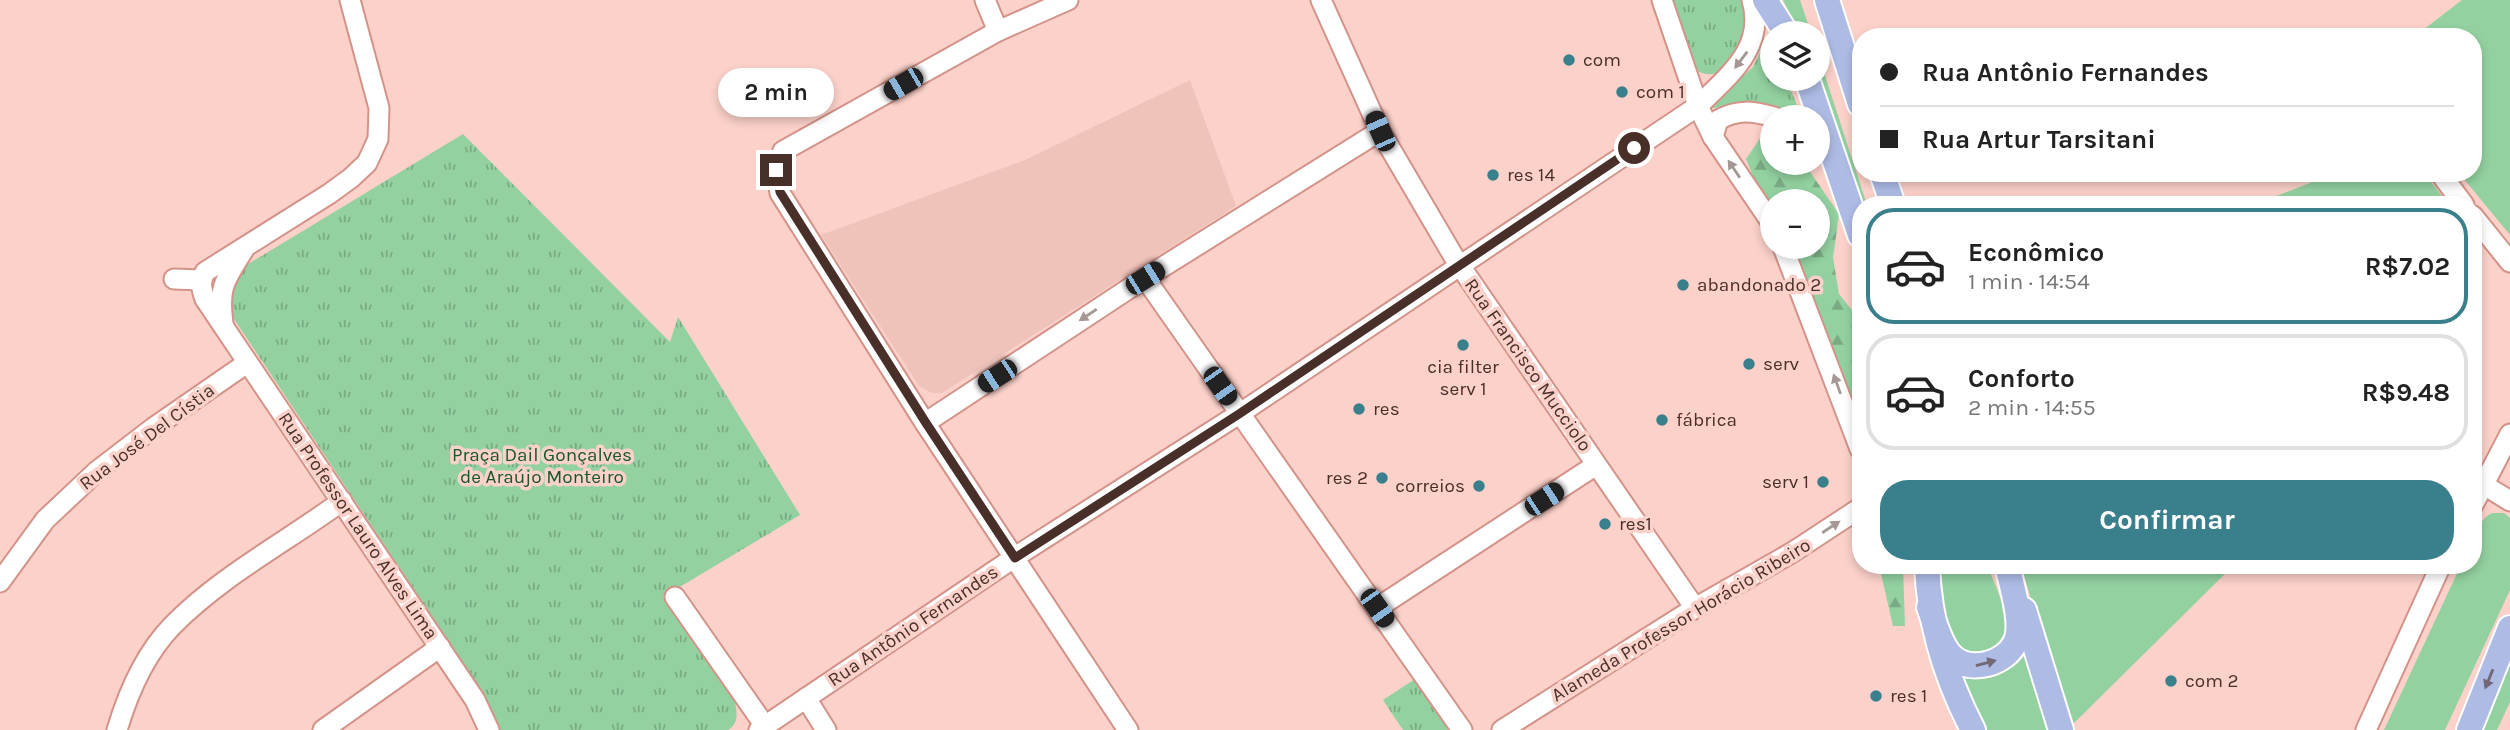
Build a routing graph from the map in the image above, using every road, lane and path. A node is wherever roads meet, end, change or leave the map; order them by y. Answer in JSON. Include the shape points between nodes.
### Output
{"nodes":[{"id":1,"x":350,"y":0,"type":"edge"},
{"id":2,"x":985,"y":0,"type":"edge"},
{"id":3,"x":1069,"y":0,"type":"edge"},
{"id":4,"x":1321,"y":0,"type":"edge"},
{"id":5,"x":1662,"y":0,"type":"edge"},
{"id":6,"x":1752,"y":0,"type":"edge"},
{"id":7,"x":1765,"y":0,"type":"edge"},
{"id":8,"x":1828,"y":0,"type":"edge"},
{"id":9,"x":1778,"y":21,"type":"edge"},
{"id":10,"x":998,"y":31,"type":"junction"},
{"id":11,"x":1852,"y":78,"type":"edge"},
{"id":12,"x":1812,"y":91,"type":"edge"},
{"id":13,"x":1698,"y":106,"type":"junction"},
{"id":14,"x":1760,"y":114,"type":"edge"},
{"id":15,"x":1380,"y":131,"type":"junction"},
{"id":16,"x":1713,"y":136,"type":"junction"},
{"id":17,"x":1830,"y":164,"type":"edge"},
{"id":18,"x":1848,"y":194,"type":"junction"},
{"id":19,"x":1760,"y":206,"type":"edge"},
{"id":20,"x":1852,"y":208,"type":"edge"},
{"id":21,"x":2482,"y":227,"type":"edge"},
{"id":22,"x":248,"y":243,"type":"junction"},
{"id":23,"x":1788,"y":259,"type":"edge"},
{"id":24,"x":2510,"y":262,"type":"edge"},
{"id":25,"x":1458,"y":265,"type":"junction"},
{"id":26,"x":1145,"y":278,"type":"junction"},
{"id":27,"x":201,"y":284,"type":"junction"},
{"id":28,"x":178,"y":287,"type":"dead end"},
{"id":29,"x":223,"y":324,"type":"junction"},
{"id":30,"x":247,"y":363,"type":"junction"},
{"id":31,"x":1239,"y":414,"type":"junction"},
{"id":32,"x":926,"y":423,"type":"junction"},
{"id":33,"x":1852,"y":428,"type":"edge"},
{"id":34,"x":2510,"y":434,"type":"edge"},
{"id":35,"x":1596,"y":465,"type":"junction"},
{"id":36,"x":2484,"y":485,"type":"junction"},
{"id":37,"x":2482,"y":489,"type":"edge"},
{"id":38,"x":342,"y":501,"type":"junction"},
{"id":39,"x":2510,"y":501,"type":"edge"},
{"id":40,"x":1852,"y":514,"type":"edge"},
{"id":41,"x":1015,"y":558,"type":"junction"},
{"id":42,"x":1927,"y":574,"type":"edge"},
{"id":43,"x":2010,"y":574,"type":"edge"},
{"id":44,"x":2011,"y":574,"type":"edge"},
{"id":45,"x":2437,"y":574,"type":"edge"},
{"id":46,"x":0,"y":583,"type":"edge"},
{"id":47,"x":675,"y":597,"type":"dead end"},
{"id":48,"x":1929,"y":607,"type":"junction"},
{"id":49,"x":1377,"y":608,"type":"junction"},
{"id":50,"x":1695,"y":608,"type":"junction"},
{"id":51,"x":2510,"y":628,"type":"edge"},
{"id":52,"x":440,"y":647,"type":"junction"},
{"id":53,"x":806,"y":698,"type":"junction"},
{"id":54,"x":762,"y":728,"type":"edge"},
{"id":55,"x":117,"y":730,"type":"edge"},
{"id":56,"x":323,"y":730,"type":"edge"},
{"id":57,"x":489,"y":730,"type":"edge"},
{"id":58,"x":826,"y":730,"type":"edge"},
{"id":59,"x":1128,"y":730,"type":"edge"},
{"id":60,"x":1462,"y":730,"type":"edge"},
{"id":61,"x":1502,"y":730,"type":"edge"},
{"id":62,"x":1973,"y":730,"type":"edge"},
{"id":63,"x":2061,"y":730,"type":"edge"},
{"id":64,"x":2365,"y":730,"type":"edge"},
{"id":65,"x":2469,"y":730,"type":"edge"}],
"edges":[{"from":1,"to":22,"type":"street","via":[[379,108],[378,139],[367,163],[351,178]]},
{"from":2,"to":10,"type":"street"},
{"from":3,"to":10,"type":"street"},
{"from":4,"to":15,"type":"street","name":"Rua Francisco Mucciolo"},
{"from":5,"to":13,"type":"street"},
{"from":6,"to":13,"type":"street","name":"Rua Antônio Fernandes","one_way":true,"via":[[1756,14],[1752,46]]},
{"from":7,"to":9,"type":"main road"},
{"from":8,"to":11,"type":"main road"},
{"from":10,"to":32,"type":"street","via":[[783,151],[776,170],[780,192]]},
{"from":12,"to":18,"type":"main road"},
{"from":13,"to":16,"type":"street"},
{"from":13,"to":25,"type":"street","name":"Rua Antônio Fernandes"},
{"from":14,"to":16,"type":"street","via":[[1732,113],[1718,120]]},
{"from":15,"to":25,"type":"street","name":"Rua Francisco Mucciolo"},
{"from":15,"to":26,"type":"street"},
{"from":19,"to":16,"type":"street","one_way":true},
{"from":17,"to":18,"type":"street"},
{"from":18,"to":20,"type":"main road"},
{"from":21,"to":24,"type":"street"},
{"from":22,"to":27,"type":"street","via":[[205,272]]},
{"from":22,"to":29,"type":"street","via":[[223,283]]},
{"from":33,"to":23,"type":"street","one_way":true},
{"from":25,"to":31,"type":"street","name":"Rua Antônio Fernandes"},
{"from":25,"to":35,"type":"street","name":"Rua Francisco Mucciolo"},
{"from":26,"to":31,"type":"street"},
{"from":26,"to":32,"type":"street","one_way":true},
{"from":27,"to":28,"type":"street"},
{"from":27,"to":29,"type":"street","name":"Rua Professor Lauro Alves Lima","via":[[205,299]]},
{"from":29,"to":30,"type":"street","name":"Rua Professor Lauro Alves Lima"},
{"from":30,"to":38,"type":"street","name":"Rua Professor Lauro Alves Lima"},
{"from":30,"to":46,"type":"street","name":"Rua José Del Cístia","via":[[96,471],[45,520]]},
{"from":31,"to":41,"type":"street","name":"Rua Antônio Fernandes"},
{"from":31,"to":49,"type":"street"},
{"from":32,"to":41,"type":"street"},
{"from":34,"to":36,"type":"street"},
{"from":35,"to":49,"type":"street"},
{"from":35,"to":50,"type":"street","name":"Rua Francisco Mucciolo"},
{"from":36,"to":37,"type":"street"},
{"from":36,"to":39,"type":"street"},
{"from":38,"to":52,"type":"street","name":"Rua Professor Lauro Alves Lima"},
{"from":38,"to":55,"type":"street","via":[[213,590],[171,627],[125,702]]},
{"from":50,"to":40,"type":"street","name":"Alameda Professor Horácio Ribeiro","one_way":true},
{"from":41,"to":53,"type":"street","name":"Rua Antônio Fernandes"},
{"from":41,"to":59,"type":"street"},
{"from":42,"to":48,"type":"main road"},
{"from":48,"to":43,"type":"main road","one_way":true,"via":[[1943,647],[1956,661],[1975,667],[1993,662],[2005,656],[2017,640]]},
{"from":44,"to":63,"type":"main road"},
{"from":45,"to":64,"type":"street"},
{"from":47,"to":54,"type":"street"},
{"from":48,"to":62,"type":"main road","via":[[1958,702]]},
{"from":49,"to":60,"type":"street"},
{"from":50,"to":61,"type":"street","name":"Alameda Professor Horácio Ribeiro"},
{"from":51,"to":65,"type":"main road","one_way":true},
{"from":52,"to":56,"type":"street"},
{"from":52,"to":57,"type":"street","name":"Rua Professor Lauro Alves Lima"},
{"from":53,"to":54,"type":"street","name":"Rua Antônio Fernandes"},
{"from":53,"to":58,"type":"street"}]}
